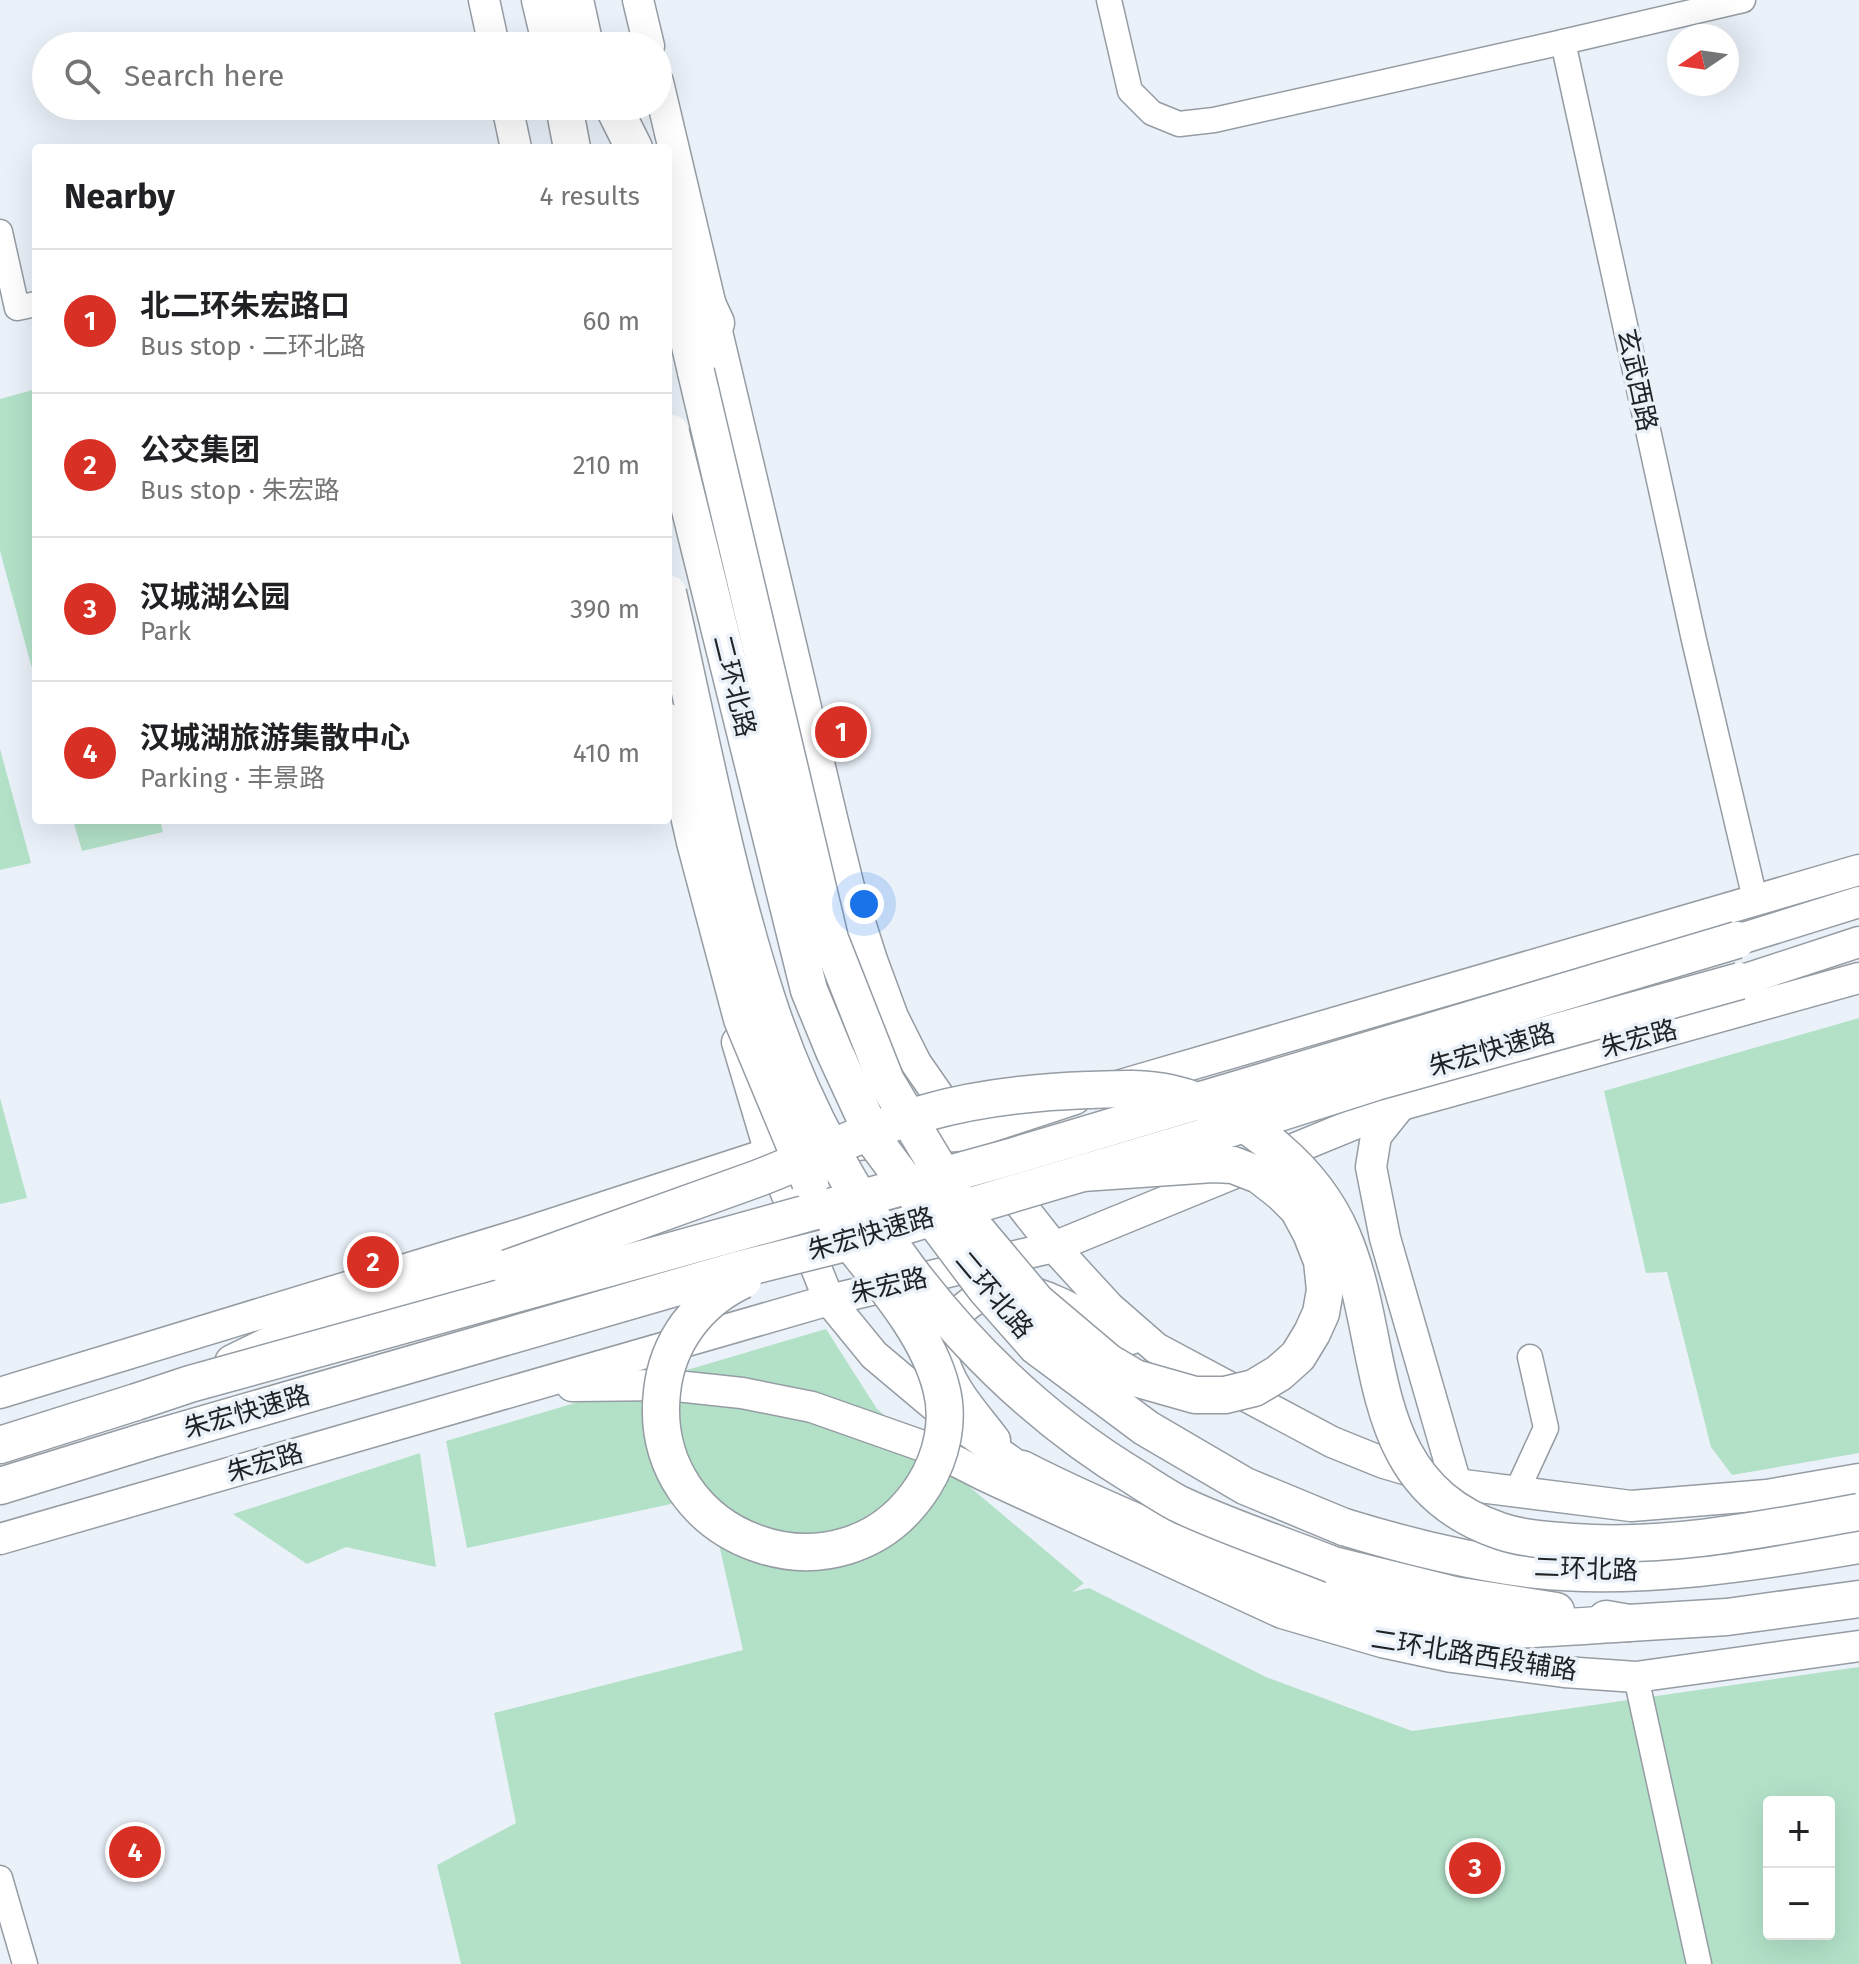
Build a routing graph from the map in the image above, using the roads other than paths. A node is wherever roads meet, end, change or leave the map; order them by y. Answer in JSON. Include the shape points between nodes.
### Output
{"nodes":[{"id":1,"x":484,"y":0,"type":"edge"},
{"id":2,"x":533,"y":0,"type":"edge"},
{"id":3,"x":540,"y":0,"type":"edge"},
{"id":4,"x":575,"y":0,"type":"edge"},
{"id":5,"x":638,"y":0,"type":"edge"},
{"id":6,"x":1109,"y":0,"type":"edge"},
{"id":7,"x":1743,"y":0,"type":"edge"},
{"id":8,"x":491,"y":32,"type":"edge"},
{"id":9,"x":546,"y":32,"type":"edge"},
{"id":10,"x":548,"y":32,"type":"edge"},
{"id":11,"x":582,"y":32,"type":"edge"},
{"id":12,"x":646,"y":32,"type":"edge"},
{"id":13,"x":1563,"y":42,"type":"junction"},
{"id":14,"x":510,"y":120,"type":"edge"},
{"id":15,"x":560,"y":120,"type":"edge"},
{"id":16,"x":565,"y":120,"type":"edge"},
{"id":17,"x":600,"y":120,"type":"edge"},
{"id":18,"x":620,"y":120,"type":"edge"},
{"id":19,"x":667,"y":120,"type":"edge"},
{"id":20,"x":515,"y":144,"type":"edge"},
{"id":21,"x":557,"y":144,"type":"edge"},
{"id":22,"x":571,"y":144,"type":"edge"},
{"id":23,"x":606,"y":144,"type":"edge"},
{"id":24,"x":632,"y":144,"type":"edge"},
{"id":25,"x":672,"y":228,"type":"edge"},
{"id":26,"x":0,"y":232,"type":"edge"},
{"id":27,"x":672,"y":267,"type":"edge"},
{"id":28,"x":32,"y":305,"type":"edge"},
{"id":29,"x":716,"y":323,"type":"junction"},
{"id":30,"x":672,"y":434,"type":"edge"},
{"id":31,"x":672,"y":610,"type":"edge"},
{"id":32,"x":672,"y":739,"type":"edge"},
{"id":33,"x":672,"y":804,"type":"edge"},
{"id":34,"x":1859,"y":870,"type":"edge"},
{"id":35,"x":1755,"y":899,"type":"junction"},
{"id":36,"x":1859,"y":902,"type":"edge"},
{"id":37,"x":1737,"y":940,"type":"joint"},
{"id":38,"x":1859,"y":942,"type":"edge"},
{"id":39,"x":1859,"y":978,"type":"edge"},
{"id":40,"x":1740,"y":981,"type":"joint"},
{"id":41,"x":1401,"y":1105,"type":"junction"},
{"id":42,"x":966,"y":1135,"type":"junction"},
{"id":43,"x":770,"y":1153,"type":"junction"},
{"id":44,"x":1082,"y":1173,"type":"junction"},
{"id":45,"x":1054,"y":1247,"type":"junction"},
{"id":46,"x":802,"y":1254,"type":"junction"},
{"id":47,"x":829,"y":1300,"type":"junction"},
{"id":48,"x":1156,"y":1348,"type":"junction"},
{"id":49,"x":1530,"y":1357,"type":"dead end"},
{"id":50,"x":190,"y":1384,"type":"junction"},
{"id":51,"x":524,"y":1388,"type":"junction"},
{"id":52,"x":0,"y":1393,"type":"edge"},
{"id":53,"x":0,"y":1445,"type":"edge"},
{"id":54,"x":1022,"y":1469,"type":"junction"},
{"id":55,"x":1859,"y":1479,"type":"edge"},
{"id":56,"x":1456,"y":1484,"type":"junction"},
{"id":57,"x":0,"y":1486,"type":"edge"},
{"id":58,"x":1516,"y":1493,"type":"junction"},
{"id":59,"x":1859,"y":1512,"type":"edge"},
{"id":60,"x":1069,"y":1515,"type":"junction"},
{"id":61,"x":1136,"y":1523,"type":"junction"},
{"id":62,"x":0,"y":1539,"type":"edge"},
{"id":63,"x":1859,"y":1545,"type":"edge"},
{"id":64,"x":1859,"y":1599,"type":"edge"},
{"id":65,"x":1629,"y":1623,"type":"junction"},
{"id":66,"x":1859,"y":1646,"type":"edge"},
{"id":67,"x":1636,"y":1677,"type":"junction"},
{"id":68,"x":0,"y":1878,"type":"edge"},
{"id":69,"x":25,"y":1964,"type":"edge"},
{"id":70,"x":1699,"y":1964,"type":"edge"}],
"edges":[{"from":1,"to":8,"type":"main road"},
{"from":2,"to":9,"type":"highway"},
{"from":3,"to":10,"type":"highway"},
{"from":4,"to":11,"type":"highway"},
{"from":5,"to":12,"type":"main road"},
{"from":6,"to":13,"type":"street","via":[[1130,91],[1152,113],[1179,124]]},
{"from":7,"to":13,"type":"street"},
{"from":13,"to":35,"type":"street","name":"玄武西路"},
{"from":14,"to":20,"type":"main road"},
{"from":15,"to":21,"type":"highway"},
{"from":16,"to":22,"type":"highway"},
{"from":17,"to":23,"type":"highway"},
{"from":18,"to":24,"type":"highway"},
{"from":19,"to":29,"type":"main road"},
{"from":25,"to":29,"type":"highway"},
{"from":26,"to":28,"type":"street","via":[[17,308]]},
{"from":27,"to":44,"type":"highway","bridge":true,"via":[[830,939],[886,1081],[974,1227],[1037,1302],[1108,1362],[1135,1378],[1195,1395],[1225,1395],[1254,1388],[1298,1356],[1316,1323],[1325,1290],[1322,1261],[1311,1233],[1282,1193],[1259,1175],[1233,1165]]},
{"from":29,"to":42,"type":"main road","via":[[850,891],[893,1017],[916,1063]]},
{"from":30,"to":63,"type":"highway","name":"二环北路","bridge":true,"via":[[809,990],[877,1144],[985,1288],[1036,1346],[1146,1428],[1245,1486],[1344,1527],[1441,1553],[1536,1570],[1652,1572]]},
{"from":31,"to":65,"type":"highway","name":"二环北路","bridge":true,"via":[[745,927],[793,1067],[837,1158],[887,1237],[944,1316],[979,1354],[1067,1433],[1181,1505],[1333,1565],[1454,1595]]},
{"from":32,"to":46,"type":"highway","bridge":true,"via":[[718,935],[742,1019],[775,1103],[806,1176],[934,1363],[946,1407],[932,1473],[905,1509],[850,1545],[801,1553],[752,1543],[709,1518],[673,1468],[660,1406],[668,1358],[695,1315],[732,1285]]},
{"from":33,"to":43,"type":"main road"},
{"from":34,"to":35,"type":"main road"},
{"from":35,"to":42,"type":"main road","via":[[1154,1074]]},
{"from":36,"to":37,"type":"main road"},
{"from":37,"to":50,"type":"highway","name":"朱宏快速路","bridge":true,"via":[[1014,1156]]},
{"from":38,"to":40,"type":"main road"},
{"from":39,"to":41,"type":"main road","name":"朱宏路"},
{"from":40,"to":44,"type":"highway","name":"朱宏快速路","bridge":true,"via":[[1376,1082]]},
{"from":41,"to":45,"type":"main road","name":"朱宏路"},
{"from":41,"to":56,"type":"main road","via":[[1376,1136],[1371,1167],[1385,1238]]},
{"from":42,"to":43,"type":"main road"},
{"from":42,"to":45,"type":"main road"},
{"from":43,"to":47,"type":"main road"},
{"from":43,"to":52,"type":"main road"},
{"from":44,"to":46,"type":"highway","name":"朱宏快速路","bridge":true},
{"from":45,"to":47,"type":"main road","name":"朱宏路"},
{"from":45,"to":48,"type":"main road"},
{"from":46,"to":57,"type":"highway","name":"朱宏快速路","bridge":true},
{"from":47,"to":51,"type":"main road","name":"朱宏路"},
{"from":47,"to":54,"type":"main road","via":[[874,1355],[984,1445]]},
{"from":48,"to":54,"type":"main road","via":[[1019,1290],[968,1303],[957,1313],[946,1339],[944,1360],[971,1408]]},
{"from":48,"to":56,"type":"main road","via":[[1332,1442]]},
{"from":49,"to":58,"type":"street","via":[[1546,1428]]},
{"from":50,"to":53,"type":"highway","name":"朱宏快速路","bridge":true},
{"from":50,"to":59,"type":"highway","bridge":true,"via":[[278,1341],[508,1268],[927,1112],[1016,1096],[1130,1089],[1169,1093],[1236,1118],[1307,1176],[1342,1235],[1354,1269],[1382,1400],[1401,1446],[1423,1482],[1448,1506],[1500,1531],[1531,1539],[1597,1544],[1682,1542]]},
{"from":51,"to":60,"type":"main road","name":"二环北路西段辅路","via":[[667,1385],[812,1407],[934,1450]]},
{"from":51,"to":62,"type":"main road","name":"朱宏路"},
{"from":54,"to":60,"type":"main road"},
{"from":54,"to":61,"type":"highway"},
{"from":55,"to":58,"type":"main road","via":[[1767,1495],[1631,1506]]},
{"from":56,"to":58,"type":"main road"},
{"from":60,"to":61,"type":"main road"},
{"from":60,"to":67,"type":"main road","name":"二环北路西段辅路","via":[[1237,1594],[1331,1629],[1508,1666]]},
{"from":61,"to":65,"type":"highway","via":[[1322,1597],[1383,1615],[1472,1628]]},
{"from":64,"to":65,"type":"highway","name":"二环北路","via":[[1727,1617]]},
{"from":66,"to":67,"type":"main road","name":"二环北路西段辅路"},
{"from":67,"to":70,"type":"street"},
{"from":68,"to":69,"type":"street"}]}
